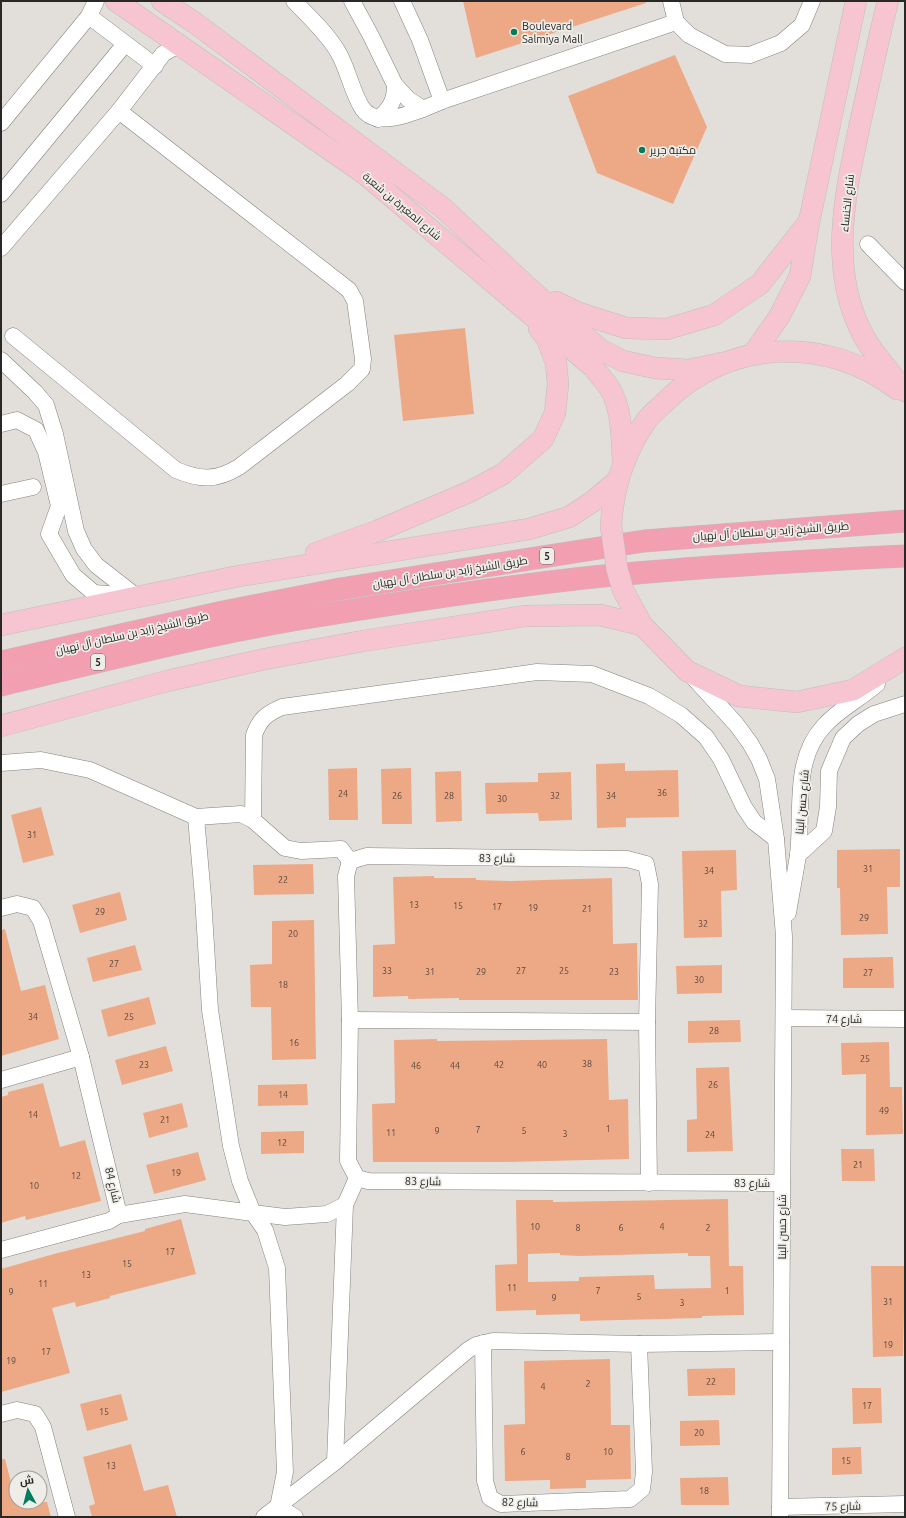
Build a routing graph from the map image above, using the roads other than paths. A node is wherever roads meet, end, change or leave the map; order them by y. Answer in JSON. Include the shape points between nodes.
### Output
{"nodes":[{"id":1,"x":96,"y":1,"type":"edge"},
{"id":2,"x":116,"y":1,"type":"edge"},
{"id":3,"x":162,"y":1,"type":"edge"},
{"id":4,"x":168,"y":1,"type":"edge"},
{"id":5,"x":294,"y":1,"type":"edge"},
{"id":6,"x":352,"y":1,"type":"edge"},
{"id":7,"x":402,"y":1,"type":"edge"},
{"id":8,"x":671,"y":1,"type":"edge"},
{"id":9,"x":812,"y":1,"type":"edge"},
{"id":10,"x":847,"y":1,"type":"edge"},
{"id":11,"x":856,"y":1,"type":"edge"},
{"id":12,"x":888,"y":1,"type":"edge"},
{"id":13,"x":89,"y":16,"type":"junction"},
{"id":14,"x":676,"y":22,"type":"junction"},
{"id":15,"x":195,"y":23,"type":"junction"},
{"id":16,"x":849,"y":26,"type":"junction"},
{"id":17,"x":125,"y":44,"type":"junction"},
{"id":18,"x":184,"y":48,"type":"junction"},
{"id":19,"x":155,"y":66,"type":"junction"},
{"id":20,"x":395,"y":85,"type":"junction"},
{"id":21,"x":442,"y":101,"type":"junction"},
{"id":22,"x":423,"y":109,"type":"junction"},
{"id":23,"x":119,"y":111,"type":"junction"},
{"id":24,"x":378,"y":118,"type":"junction"},
{"id":25,"x":1,"y":123,"type":"edge"},
{"id":26,"x":1,"y":194,"type":"edge"},
{"id":27,"x":809,"y":222,"type":"junction"},
{"id":28,"x":868,"y":244,"type":"dead end"},
{"id":29,"x":1,"y":248,"type":"edge"},
{"id":30,"x":905,"y":282,"type":"edge"},
{"id":31,"x":532,"y":291,"type":"junction"},
{"id":32,"x":528,"y":313,"type":"junction"},
{"id":33,"x":13,"y":336,"type":"dead end"},
{"id":34,"x":753,"y":354,"type":"junction"},
{"id":35,"x":1,"y":360,"type":"edge"},
{"id":36,"x":722,"y":363,"type":"junction"},
{"id":37,"x":905,"y":391,"type":"edge"},
{"id":38,"x":905,"y":396,"type":"edge"},
{"id":39,"x":1,"y":424,"type":"edge"},
{"id":40,"x":620,"y":472,"type":"junction"},
{"id":41,"x":33,"y":487,"type":"dead end"},
{"id":42,"x":1,"y":494,"type":"edge"},
{"id":43,"x":905,"y":521,"type":"edge"},
{"id":44,"x":905,"y":556,"type":"edge"},
{"id":45,"x":239,"y":576,"type":"junction"},
{"id":46,"x":137,"y":597,"type":"junction"},
{"id":47,"x":1,"y":625,"type":"edge"},
{"id":48,"x":642,"y":625,"type":"junction"},
{"id":49,"x":904,"y":660,"type":"edge"},
{"id":50,"x":2,"y":662,"type":"edge"},
{"id":51,"x":687,"y":671,"type":"junction"},
{"id":52,"x":1,"y":685,"type":"edge"},
{"id":53,"x":905,"y":704,"type":"edge"},
{"id":54,"x":1,"y":726,"type":"edge"},
{"id":55,"x":1,"y":763,"type":"edge"},
{"id":56,"x":196,"y":817,"type":"junction"},
{"id":57,"x":253,"y":820,"type":"junction"},
{"id":58,"x":776,"y":838,"type":"junction"},
{"id":59,"x":798,"y":855,"type":"junction"},
{"id":60,"x":350,"y":861,"type":"junction"},
{"id":61,"x":1,"y":908,"type":"edge"},
{"id":62,"x":784,"y":936,"type":"junction"},
{"id":63,"x":784,"y":1018,"type":"junction"},
{"id":64,"x":905,"y":1019,"type":"edge"},
{"id":65,"x":350,"y":1020,"type":"junction"},
{"id":66,"x":648,"y":1022,"type":"junction"},
{"id":67,"x":81,"y":1057,"type":"junction"},
{"id":68,"x":1,"y":1080,"type":"edge"},
{"id":69,"x":357,"y":1178,"type":"junction"},
{"id":70,"x":649,"y":1183,"type":"junction"},
{"id":71,"x":782,"y":1183,"type":"junction"},
{"id":72,"x":345,"y":1205,"type":"junction"},
{"id":73,"x":253,"y":1213,"type":"junction"},
{"id":74,"x":119,"y":1215,"type":"junction"},
{"id":75,"x":1,"y":1250,"type":"edge"},
{"id":76,"x":781,"y":1342,"type":"junction"},
{"id":77,"x":483,"y":1343,"type":"junction"},
{"id":78,"x":639,"y":1344,"type":"junction"},
{"id":79,"x":1,"y":1414,"type":"edge"},
{"id":80,"x":335,"y":1462,"type":"junction"},
{"id":81,"x":905,"y":1504,"type":"edge"},
{"id":82,"x":278,"y":1507,"type":"junction"},
{"id":83,"x":780,"y":1512,"type":"edge"},
{"id":84,"x":67,"y":1517,"type":"edge"},
{"id":85,"x":264,"y":1517,"type":"edge"},
{"id":86,"x":295,"y":1517,"type":"edge"}],
"edges":[{"from":1,"to":13,"type":"street"},
{"from":2,"to":18,"type":"main road","name":"شارع المغيرة بن شعبة"},
{"from":3,"to":15,"type":"main road","name":"شارع المغيرة بن شعبة"},
{"from":4,"to":15,"type":"street"},
{"from":5,"to":24,"type":"street","via":[[332,42],[360,106],[366,113]]},
{"from":6,"to":20,"type":"street"},
{"from":7,"to":21,"type":"street","via":[[420,40]]},
{"from":8,"to":14,"type":"street"},
{"from":9,"to":14,"type":"street","via":[[802,25],[781,43],[750,55],[725,54],[689,35]]},
{"from":10,"to":16,"type":"street"},
{"from":11,"to":16,"type":"main road"},
{"from":12,"to":37,"type":"main road","name":"شارع الخنساء","via":[[846,191],[842,241],[844,278],[853,310],[864,336]]},
{"from":13,"to":17,"type":"street"},
{"from":13,"to":25,"type":"street"},
{"from":14,"to":21,"type":"street"},
{"from":15,"to":31,"type":"main road","name":"شارع المغيرة بن شعبة","via":[[443,208]]},
{"from":16,"to":27,"type":"main road"},
{"from":17,"to":19,"type":"street"},
{"from":17,"to":26,"type":"street"},
{"from":18,"to":19,"type":"street","via":[[171,48]]},
{"from":18,"to":32,"type":"main road","name":"شارع المغيرة بن شعبة","via":[[366,175]]},
{"from":19,"to":23,"type":"street"},
{"from":20,"to":22,"type":"street","via":[[408,99]]},
{"from":20,"to":24,"type":"street","via":[[393,103]]},
{"from":21,"to":22,"type":"street"},
{"from":22,"to":24,"type":"street","via":[[395,118]]},
{"from":23,"to":29,"type":"street"},
{"from":23,"to":33,"type":"street","via":[[349,290],[355,301],[362,369],[347,384],[239,467],[205,479],[176,470]]},
{"from":27,"to":31,"type":"main road","via":[[760,284],[714,316],[666,329],[626,328],[579,313]]},
{"from":27,"to":34,"type":"main road","via":[[800,276],[779,317]]},
{"from":28,"to":30,"type":"street"},
{"from":31,"to":36,"type":"main road","name":"شارع المغيرة بن شعبة","via":[[600,350],[623,361],[655,368],[689,370]]},
{"from":32,"to":40,"type":"main road","name":"شارع المغيرة بن شعبة","via":[[593,367],[611,391],[621,430]]},
{"from":32,"to":45,"type":"main road","via":[[547,339],[556,363],[558,384],[555,413],[543,439],[503,474],[469,492],[331,548]]},
{"from":34,"to":36,"type":"main road"},
{"from":34,"to":38,"type":"main road","via":[[796,351],[839,358],[878,375]]},
{"from":35,"to":46,"type":"street","via":[[46,405],[55,434],[76,531],[84,549],[96,565]]},
{"from":36,"to":40,"type":"main road","via":[[680,387],[646,421]]},
{"from":39,"to":46,"type":"street","via":[[17,420],[36,430],[46,452],[58,506],[49,534],[73,575],[94,593]]},
{"from":40,"to":45,"type":"main road","via":[[592,502],[569,517],[529,529]]},
{"from":40,"to":48,"type":"main road","bridge":true,"via":[[612,503],[611,526],[617,569],[623,590]]},
{"from":41,"to":42,"type":"street"},
{"from":43,"to":50,"type":"highway","name":"طريق الشيخ زايد بن سلطان آل نهيان","number":"5","via":[[636,542],[340,589],[223,612]]},
{"from":44,"to":52,"type":"highway","name":"طريق الشيخ زايد بن سلطان آل نهيان","number":"5","via":[[757,563],[583,578],[291,620],[147,650]]},
{"from":45,"to":46,"type":"main road"},
{"from":46,"to":47,"type":"main road"},
{"from":48,"to":51,"type":"main road"},
{"from":48,"to":54,"type":"main road","via":[[600,615],[525,616],[362,641],[173,680]]},
{"from":49,"to":51,"type":"main road","via":[[853,690],[797,702],[739,696]]},
{"from":49,"to":59,"type":"street","name":"شارع حسن البنا","via":[[865,694],[838,713],[815,738],[807,755],[802,776]]},
{"from":51,"to":58,"type":"street","name":"شارع حسن البنا","via":[[724,709],[750,743],[767,779]]},
{"from":53,"to":59,"type":"street","via":[[874,714],[843,738],[829,771],[824,831]]},
{"from":55,"to":56,"type":"street","via":[[41,760],[90,770]]},
{"from":56,"to":57,"type":"street","via":[[241,814]]},
{"from":56,"to":73,"type":"street","via":[[210,1010],[230,1146]]},
{"from":57,"to":58,"type":"street","via":[[254,735],[259,723],[270,713],[282,707],[537,672],[592,674],[649,696],[682,715],[706,737],[721,759],[754,822]]},
{"from":57,"to":60,"type":"street","via":[[285,848],[341,849]]},
{"from":58,"to":62,"type":"street","name":"شارع حسن البنا"},
{"from":59,"to":62,"type":"street","name":"شارع حسن البنا"},
{"from":60,"to":65,"type":"street","via":[[346,876]]},
{"from":60,"to":66,"type":"street","name":"شارع 83","via":[[367,856],[627,859],[646,864],[650,884]]},
{"from":61,"to":67,"type":"street","name":"شارع 84","via":[[17,904],[33,908],[41,921]]},
{"from":62,"to":63,"type":"street","name":"شارع حسن البنا"},
{"from":63,"to":64,"type":"street","name":"شارع 74"},
{"from":63,"to":71,"type":"street","name":"شارع حسن البنا"},
{"from":65,"to":66,"type":"street"},
{"from":65,"to":69,"type":"street","via":[[348,1161]]},
{"from":66,"to":70,"type":"street","name":"شارع 83"},
{"from":67,"to":68,"type":"street"},
{"from":67,"to":74,"type":"street","name":"شارع 84"},
{"from":69,"to":70,"type":"street","name":"شارع 83","via":[[368,1181]]},
{"from":69,"to":72,"type":"street"},
{"from":70,"to":71,"type":"street","name":"شارع 83"},
{"from":71,"to":76,"type":"street","name":"شارع حسن البنا"},
{"from":72,"to":73,"type":"street","via":[[327,1214],[285,1217]]},
{"from":72,"to":80,"type":"street"},
{"from":73,"to":74,"type":"street","via":[[185,1204]]},
{"from":73,"to":82,"type":"street","via":[[265,1230],[277,1268],[285,1472]]},
{"from":74,"to":75,"type":"street","name":"شارع 84","via":[[109,1221]]},
{"from":76,"to":78,"type":"street"},
{"from":76,"to":83,"type":"street","name":"شارع حسن البنا"},
{"from":77,"to":78,"type":"street","via":[[493,1341]]},
{"from":77,"to":78,"type":"street","name":"شارع 82","via":[[485,1480],[490,1498],[501,1504],[630,1499],[642,1489],[644,1472]]},
{"from":77,"to":80,"type":"street","via":[[468,1350]]},
{"from":79,"to":84,"type":"street","via":[[17,1410],[35,1414],[43,1427]]},
{"from":80,"to":82,"type":"street"},
{"from":81,"to":83,"type":"street","name":"شارع 75"},
{"from":82,"to":85,"type":"street"},
{"from":82,"to":86,"type":"street"}]}
